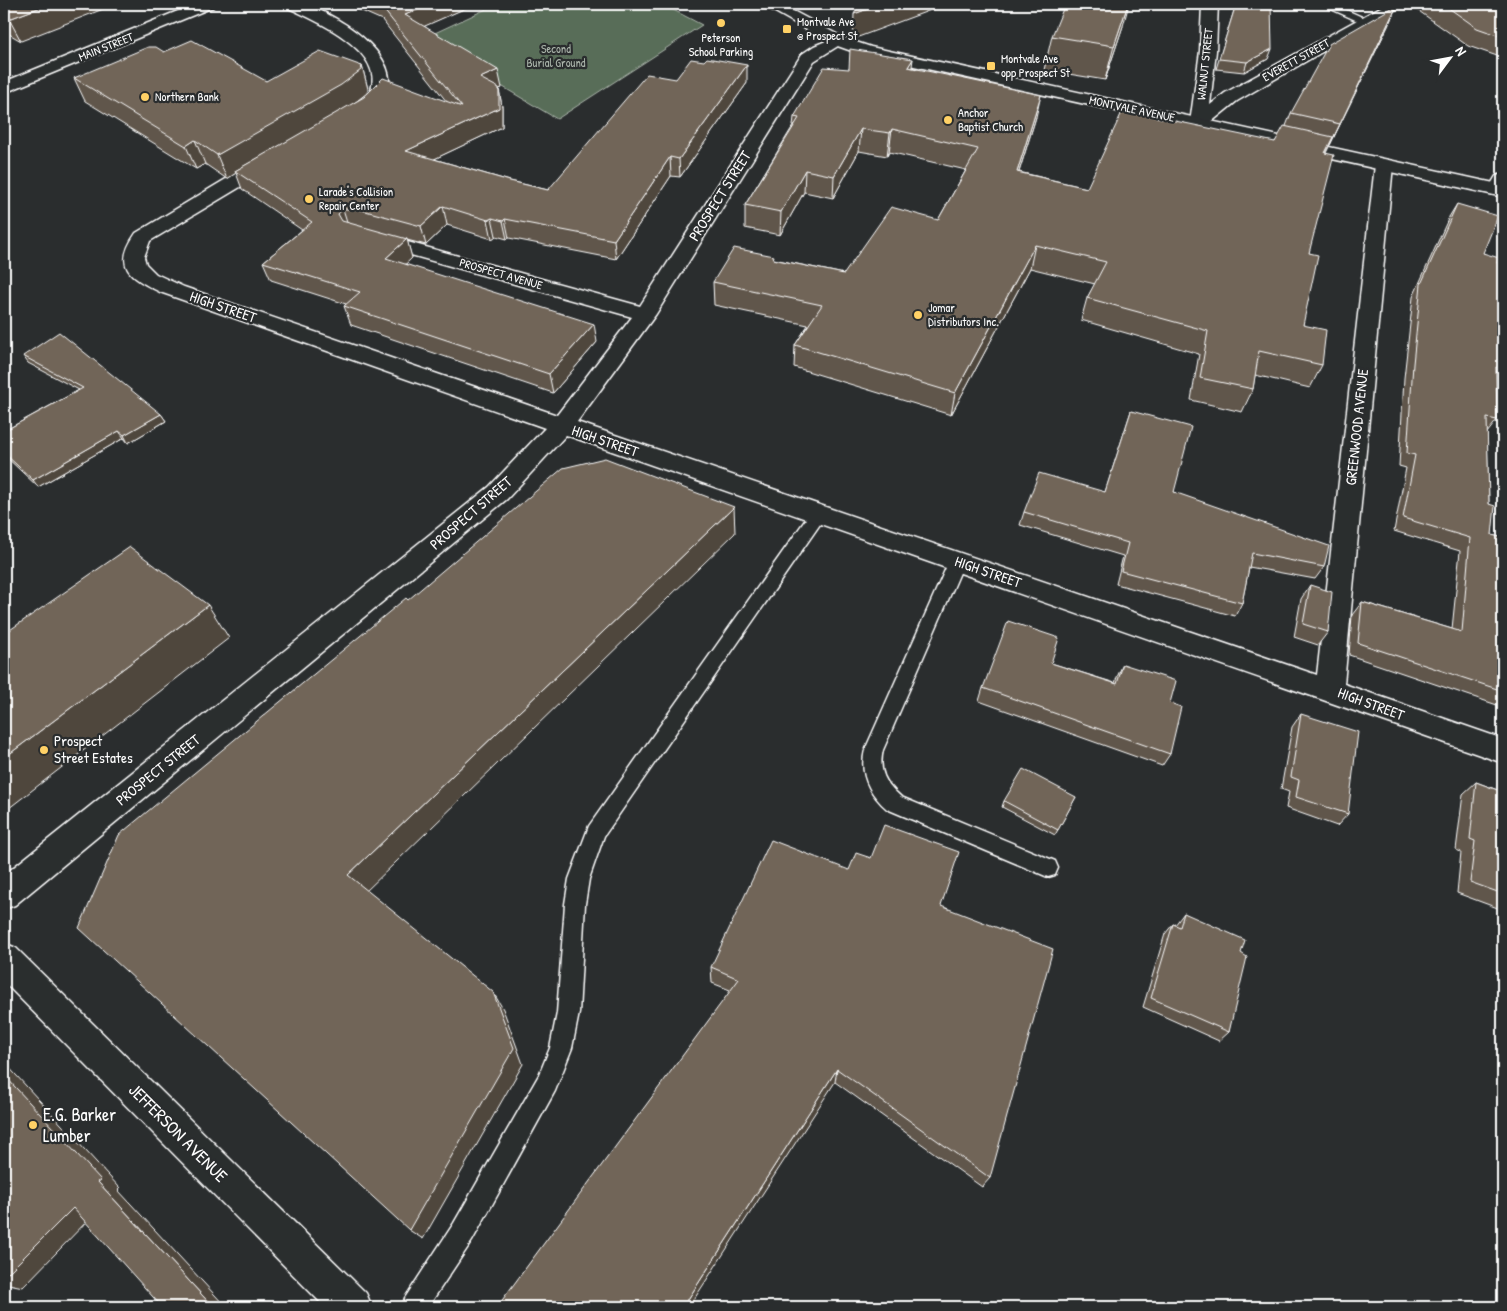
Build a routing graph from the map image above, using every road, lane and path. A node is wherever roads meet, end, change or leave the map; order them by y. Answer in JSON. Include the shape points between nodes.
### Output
{"nodes":[{"id":1,"x":208,"y":4,"type":"edge"},
{"id":2,"x":291,"y":4,"type":"edge"},
{"id":3,"x":769,"y":4,"type":"edge"},
{"id":4,"x":1210,"y":4,"type":"edge"},
{"id":5,"x":1325,"y":4,"type":"edge"},
{"id":6,"x":1389,"y":5,"type":"edge"},
{"id":7,"x":1366,"y":21,"type":"junction"},
{"id":8,"x":838,"y":41,"type":"junction"},
{"id":9,"x":4,"y":88,"type":"edge"},
{"id":10,"x":347,"y":118,"type":"edge"},
{"id":11,"x":1199,"y":123,"type":"junction"},
{"id":12,"x":290,"y":150,"type":"edge"},
{"id":13,"x":1384,"y":165,"type":"junction"},
{"id":14,"x":1501,"y":187,"type":"edge"},
{"id":15,"x":356,"y":234,"type":"edge"},
{"id":16,"x":645,"y":314,"type":"junction"},
{"id":17,"x":561,"y":426,"type":"junction"},
{"id":18,"x":819,"y":513,"type":"junction"},
{"id":19,"x":957,"y":561,"type":"junction"},
{"id":20,"x":1329,"y":689,"type":"junction"},
{"id":21,"x":1503,"y":751,"type":"edge"},
{"id":22,"x":1048,"y":868,"type":"dead end"},
{"id":23,"x":4,"y":894,"type":"edge"},
{"id":24,"x":4,"y":959,"type":"edge"},
{"id":25,"x":352,"y":1307,"type":"edge"},
{"id":26,"x":414,"y":1307,"type":"edge"}],
"edges":[{"from":1,"to":9,"type":"street","name":"MAIN STREET"},
{"from":2,"to":10,"type":"street","via":[[348,32],[364,45],[376,63],[382,83],[379,94],[366,108]]},
{"from":3,"to":8,"type":"street","name":"MONTVALE AVENUE"},
{"from":4,"to":11,"type":"street","name":"WALNUT STREET"},
{"from":5,"to":7,"type":"lane"},
{"from":6,"to":7,"type":"street","name":"EVERETT STREET"},
{"from":7,"to":11,"type":"street","name":"EVERETT STREET","via":[[1231,97]]},
{"from":8,"to":11,"type":"street","name":"MONTVALE AVENUE","via":[[866,52]]},
{"from":8,"to":16,"type":"street","name":"PROSPECT STREET","via":[[808,58]]},
{"from":11,"to":13,"type":"street","name":"MONTVALE AVENUE"},
{"from":12,"to":17,"type":"street","name":"HIGH STREET","via":[[142,237],[133,258],[145,277],[177,292]]},
{"from":13,"to":14,"type":"street","name":"MONTVALE AVENUE"},
{"from":13,"to":20,"type":"street","name":"GREENWOOD AVENUE"},
{"from":15,"to":16,"type":"street","name":"PROSPECT AVENUE"},
{"from":16,"to":17,"type":"street","name":"PROSPECT STREET"},
{"from":17,"to":18,"type":"street","name":"HIGH STREET"},
{"from":17,"to":23,"type":"street","name":"PROSPECT STREET","via":[[490,499]]},
{"from":18,"to":19,"type":"street","name":"HIGH STREET"},
{"from":18,"to":26,"type":"lane","via":[[596,832],[579,879],[566,1030],[558,1056],[547,1083],[463,1232]]},
{"from":19,"to":20,"type":"street","name":"HIGH STREET"},
{"from":19,"to":22,"type":"lane","via":[[874,750],[872,774],[880,790],[894,803]]},
{"from":20,"to":21,"type":"street","name":"HIGH STREET"},
{"from":24,"to":25,"type":"street","name":"JEFFERSON AVENUE"}]}
